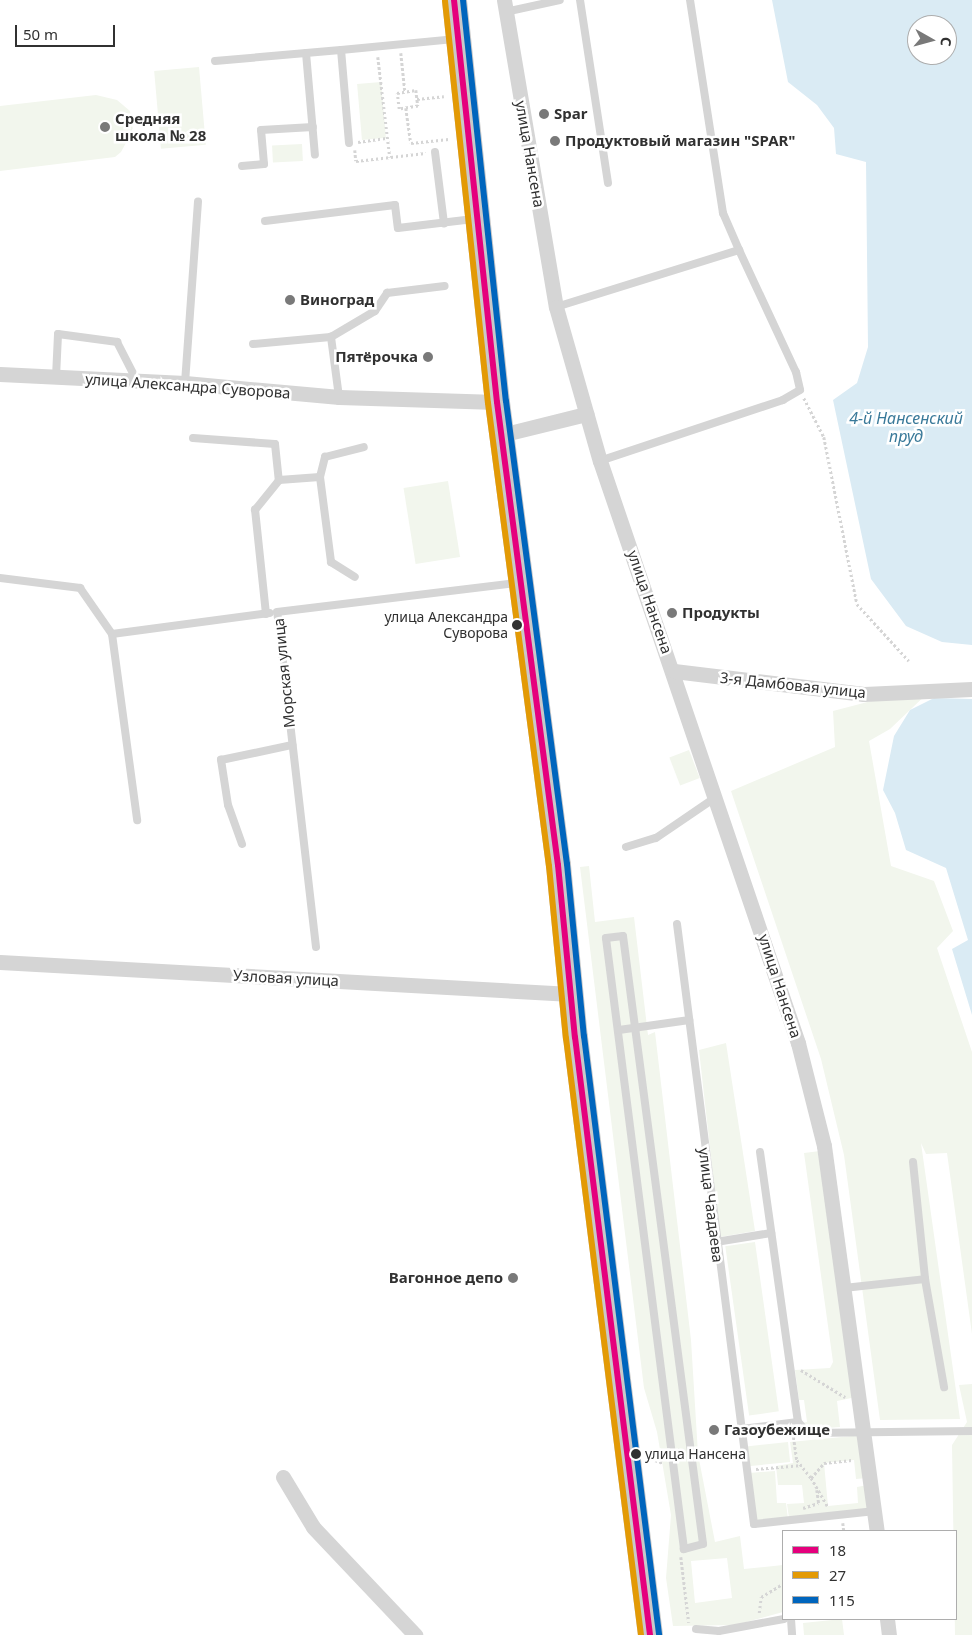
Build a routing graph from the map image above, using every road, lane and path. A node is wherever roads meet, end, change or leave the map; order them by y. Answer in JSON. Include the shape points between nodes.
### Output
{"nodes":[{"id":1,"x":454,"y":0,"type":"edge"},
{"id":2,"x":560,"y":0,"type":"edge"},
{"id":3,"x":580,"y":0,"type":"edge"},
{"id":4,"x":690,"y":0,"type":"edge"},
{"id":5,"x":504,"y":6,"type":"edge"},
{"id":6,"x":458,"y":39,"type":"junction"},
{"id":7,"x":400,"y":44,"type":"junction"},
{"id":8,"x":377,"y":46,"type":"junction"},
{"id":9,"x":341,"y":50,"type":"junction"},
{"id":10,"x":306,"y":53,"type":"junction"},
{"id":11,"x":215,"y":61,"type":"dead end"},
{"id":12,"x":405,"y":92,"type":"junction"},
{"id":13,"x":444,"y":96,"type":"dead end"},
{"id":14,"x":417,"y":99,"type":"junction"},
{"id":15,"x":406,"y":108,"type":"junction"},
{"id":16,"x":313,"y":127,"type":"junction"},
{"id":17,"x":388,"y":138,"type":"junction"},
{"id":18,"x":450,"y":139,"type":"dead end"},
{"id":19,"x":349,"y":143,"type":"dead end"},
{"id":20,"x":435,"y":152,"type":"joint"},
{"id":21,"x":315,"y":155,"type":"dead end"},
{"id":22,"x":390,"y":157,"type":"junction"},
{"id":23,"x":242,"y":166,"type":"dead end"},
{"id":24,"x":608,"y":184,"type":"dead end"},
{"id":25,"x":198,"y":201,"type":"dead end"},
{"id":26,"x":477,"y":219,"type":"junction"},
{"id":27,"x":265,"y":220,"type":"dead end"},
{"id":28,"x":444,"y":223,"type":"junction"},
{"id":29,"x":739,"y":250,"type":"junction"},
{"id":30,"x":445,"y":286,"type":"dead end"},
{"id":31,"x":556,"y":307,"type":"junction"},
{"id":32,"x":332,"y":337,"type":"junction"},
{"id":33,"x":253,"y":344,"type":"dead end"},
{"id":34,"x":0,"y":374,"type":"edge"},
{"id":35,"x":56,"y":377,"type":"junction"},
{"id":36,"x":136,"y":381,"type":"junction"},
{"id":37,"x":185,"y":383,"type":"junction"},
{"id":38,"x":800,"y":390,"type":"junction"},
{"id":39,"x":339,"y":397,"type":"junction"},
{"id":40,"x":497,"y":402,"type":"junction"},
{"id":41,"x":586,"y":414,"type":"junction"},
{"id":42,"x":501,"y":435,"type":"junction"},
{"id":43,"x":193,"y":438,"type":"dead end"},
{"id":44,"x":364,"y":447,"type":"dead end"},
{"id":45,"x":600,"y":460,"type":"junction"},
{"id":46,"x":320,"y":476,"type":"junction"},
{"id":47,"x":279,"y":480,"type":"junction"},
{"id":48,"x":355,"y":577,"type":"dead end"},
{"id":49,"x":0,"y":578,"type":"edge"},
{"id":50,"x":520,"y":583,"type":"junction"},
{"id":51,"x":276,"y":612,"type":"junction"},
{"id":52,"x":266,"y":614,"type":"junction"},
{"id":53,"x":112,"y":634,"type":"junction"},
{"id":54,"x":909,"y":661,"type":"dead end"},
{"id":55,"x":674,"y":671,"type":"junction"},
{"id":56,"x":972,"y":689,"type":"edge"},
{"id":57,"x":292,"y":745,"type":"junction"},
{"id":58,"x":716,"y":797,"type":"junction"},
{"id":59,"x":137,"y":820,"type":"dead end"},
{"id":60,"x":242,"y":844,"type":"dead end"},
{"id":61,"x":626,"y":848,"type":"dead end"},
{"id":62,"x":677,"y":924,"type":"dead end"},
{"id":63,"x":316,"y":947,"type":"dead end"},
{"id":64,"x":0,"y":962,"type":"edge"},
{"id":65,"x":572,"y":994,"type":"junction"},
{"id":66,"x":688,"y":1020,"type":"junction"},
{"id":67,"x":636,"y":1027,"type":"junction"},
{"id":68,"x":619,"y":1030,"type":"junction"},
{"id":69,"x":760,"y":1152,"type":"dead end"},
{"id":70,"x":913,"y":1162,"type":"dead end"},
{"id":71,"x":771,"y":1233,"type":"junction"},
{"id":72,"x":716,"y":1242,"type":"junction"},
{"id":73,"x":925,"y":1279,"type":"junction"},
{"id":74,"x":844,"y":1288,"type":"junction"},
{"id":75,"x":790,"y":1363,"type":"junction"},
{"id":76,"x":944,"y":1388,"type":"dead end"},
{"id":77,"x":862,"y":1407,"type":"junction"},
{"id":78,"x":795,"y":1422,"type":"junction"},
{"id":79,"x":740,"y":1429,"type":"junction"},
{"id":80,"x":972,"y":1431,"type":"edge"},
{"id":81,"x":865,"y":1432,"type":"junction"},
{"id":82,"x":868,"y":1458,"type":"junction"},
{"id":83,"x":802,"y":1465,"type":"junction"},
{"id":84,"x":746,"y":1470,"type":"junction"},
{"id":85,"x":283,"y":1477,"type":"dead end"},
{"id":86,"x":812,"y":1478,"type":"junction"},
{"id":87,"x":817,"y":1488,"type":"junction"},
{"id":88,"x":875,"y":1511,"type":"junction"},
{"id":89,"x":833,"y":1516,"type":"junction"},
{"id":90,"x":820,"y":1517,"type":"junction"},
{"id":91,"x":877,"y":1530,"type":"edge"},
{"id":92,"x":684,"y":1549,"type":"junction"},
{"id":93,"x":782,"y":1585,"type":"edge"},
{"id":94,"x":782,"y":1619,"type":"edge"},
{"id":95,"x":791,"y":1620,"type":"edge"},
{"id":96,"x":887,"y":1620,"type":"edge"},
{"id":97,"x":758,"y":1624,"type":"junction"},
{"id":98,"x":696,"y":1629,"type":"joint"},
{"id":99,"x":415,"y":1635,"type":"edge"},
{"id":100,"x":650,"y":1635,"type":"edge"},
{"id":101,"x":792,"y":1635,"type":"edge"},
{"id":102,"x":889,"y":1635,"type":"edge"}],
"edges":[{"from":1,"to":6,"type":"main road"},
{"from":2,"to":5,"type":"lane"},
{"from":3,"to":24,"type":"lane"},
{"from":4,"to":29,"type":"lane","via":[[723,213]]},
{"from":5,"to":31,"type":"street","name":"улица Нансена"},
{"from":6,"to":7,"type":"lane"},
{"from":6,"to":26,"type":"main road"},
{"from":7,"to":8,"type":"lane"},
{"from":7,"to":12,"type":"path"},
{"from":8,"to":9,"type":"lane"},
{"from":8,"to":17,"type":"path"},
{"from":9,"to":10,"type":"lane"},
{"from":9,"to":19,"type":"lane"},
{"from":10,"to":11,"type":"lane"},
{"from":10,"to":16,"type":"lane"},
{"from":12,"to":14,"type":"path","via":[[416,90]]},
{"from":12,"to":15,"type":"path","via":[[397,92],[399,109]]},
{"from":13,"to":14,"type":"path"},
{"from":14,"to":15,"type":"path","via":[[418,106]]},
{"from":15,"to":18,"type":"path","via":[[411,144]]},
{"from":16,"to":21,"type":"lane"},
{"from":16,"to":23,"type":"lane","via":[[262,130],[264,164]]},
{"from":17,"to":22,"type":"path"},
{"from":17,"to":22,"type":"path","via":[[354,142],[356,161]]},
{"from":20,"to":22,"type":"path"},
{"from":20,"to":28,"type":"lane"},
{"from":25,"to":37,"type":"lane"},
{"from":26,"to":28,"type":"lane"},
{"from":26,"to":40,"type":"main road"},
{"from":27,"to":28,"type":"lane","via":[[395,205],[398,228]]},
{"from":29,"to":31,"type":"lane"},
{"from":29,"to":38,"type":"lane","via":[[796,372]]},
{"from":30,"to":32,"type":"lane","via":[[387,293],[375,311]]},
{"from":31,"to":41,"type":"street","name":"улица Нансена"},
{"from":32,"to":33,"type":"lane"},
{"from":32,"to":39,"type":"lane"},
{"from":34,"to":35,"type":"street","name":"улица Александра Суворова"},
{"from":35,"to":36,"type":"street","name":"улица Александра Суворова"},
{"from":35,"to":36,"type":"lane","via":[[58,334],[117,342]]},
{"from":36,"to":37,"type":"street","name":"улица Александра Суворова"},
{"from":37,"to":39,"type":"street","name":"улица Александра Суворова"},
{"from":38,"to":45,"type":"lane","via":[[783,400]]},
{"from":38,"to":54,"type":"path","via":[[824,437],[858,604]]},
{"from":39,"to":40,"type":"street","name":"улица Александра Суворова"},
{"from":40,"to":42,"type":"main road"},
{"from":41,"to":42,"type":"street"},
{"from":41,"to":45,"type":"street","name":"улица Нансена"},
{"from":42,"to":50,"type":"main road"},
{"from":43,"to":47,"type":"lane","via":[[275,444]]},
{"from":44,"to":46,"type":"lane","via":[[325,457]]},
{"from":45,"to":55,"type":"street","name":"улица Нансена"},
{"from":46,"to":47,"type":"lane"},
{"from":46,"to":48,"type":"lane","via":[[331,562]]},
{"from":47,"to":52,"type":"lane","via":[[255,510]]},
{"from":49,"to":53,"type":"lane","via":[[80,588]]},
{"from":50,"to":51,"type":"lane","name":"Морская улица"},
{"from":50,"to":65,"type":"main road"},
{"from":51,"to":52,"type":"lane"},
{"from":51,"to":57,"type":"lane","name":"Морская улица"},
{"from":52,"to":53,"type":"lane"},
{"from":53,"to":59,"type":"lane"},
{"from":55,"to":56,"type":"street","name":"3-я Дамбовая улица","via":[[864,694]]},
{"from":55,"to":58,"type":"street","name":"улица Нансена"},
{"from":57,"to":60,"type":"lane","via":[[221,760],[228,805]]},
{"from":57,"to":63,"type":"lane","name":"Морская улица"},
{"from":58,"to":61,"type":"lane","via":[[656,838]]},
{"from":58,"to":74,"type":"street","name":"улица Нансена","via":[[798,1043],[824,1146]]},
{"from":62,"to":66,"type":"lane","name":"улица Чаадаева"},
{"from":64,"to":65,"type":"street","name":"Узловая улица"},
{"from":65,"to":100,"type":"main road"},
{"from":66,"to":67,"type":"lane"},
{"from":66,"to":72,"type":"lane","name":"улица Чаадаева"},
{"from":67,"to":68,"type":"lane"},
{"from":67,"to":68,"type":"lane","via":[[623,936],[606,938]]},
{"from":67,"to":92,"type":"lane","via":[[704,1544]]},
{"from":68,"to":92,"type":"lane"},
{"from":69,"to":71,"type":"lane"},
{"from":70,"to":73,"type":"lane"},
{"from":71,"to":72,"type":"lane"},
{"from":71,"to":75,"type":"lane"},
{"from":72,"to":79,"type":"lane","name":"улица Чаадаева"},
{"from":73,"to":74,"type":"lane"},
{"from":73,"to":76,"type":"lane"},
{"from":74,"to":77,"type":"street","name":"улица Нансена"},
{"from":75,"to":77,"type":"path"},
{"from":75,"to":78,"type":"lane"},
{"from":77,"to":81,"type":"street","name":"улица Нансена"},
{"from":78,"to":79,"type":"lane"},
{"from":78,"to":81,"type":"lane","via":[[808,1434]]},
{"from":78,"to":83,"type":"path","via":[[797,1460]]},
{"from":79,"to":84,"type":"lane","name":"улица Чаадаева"},
{"from":80,"to":81,"type":"lane"},
{"from":81,"to":82,"type":"street","name":"улица Нансена"},
{"from":82,"to":86,"type":"path","via":[[824,1463]]},
{"from":82,"to":88,"type":"street","name":"улица Нансена"},
{"from":83,"to":84,"type":"path"},
{"from":83,"to":86,"type":"path"},
{"from":84,"to":90,"type":"lane","name":"улица Чаадаева","via":[[754,1524]]},
{"from":85,"to":99,"type":"street","via":[[313,1527]]},
{"from":86,"to":87,"type":"path"},
{"from":87,"to":89,"type":"path"},
{"from":87,"to":90,"type":"path"},
{"from":88,"to":89,"type":"lane"},
{"from":88,"to":91,"type":"street","name":"улица Нансена"},
{"from":89,"to":90,"type":"lane"},
{"from":92,"to":98,"type":"path","via":[[681,1570],[689,1622]]},
{"from":93,"to":97,"type":"path","via":[[761,1597]]},
{"from":94,"to":97,"type":"lane"},
{"from":95,"to":101,"type":"lane"},
{"from":96,"to":102,"type":"street"},
{"from":97,"to":98,"type":"lane","via":[[719,1631]]}]}
